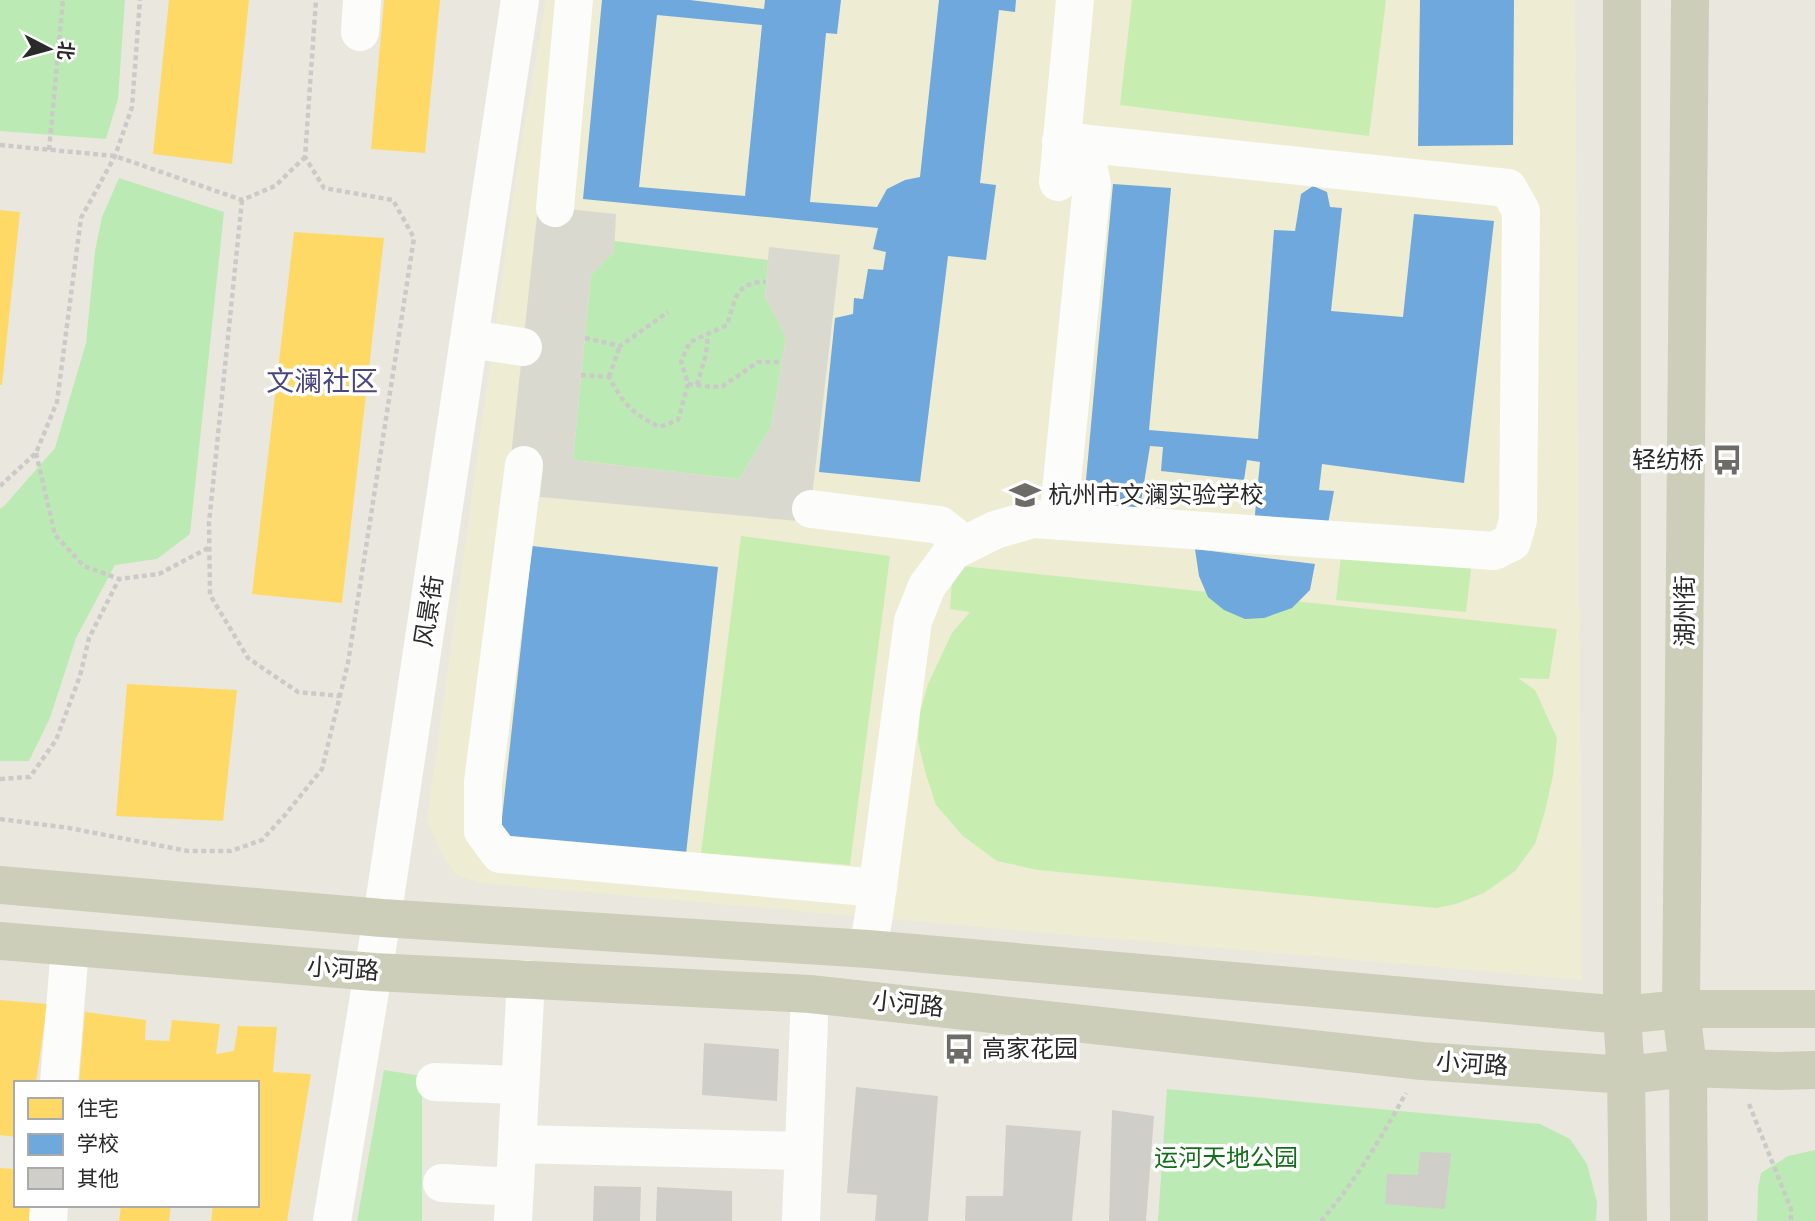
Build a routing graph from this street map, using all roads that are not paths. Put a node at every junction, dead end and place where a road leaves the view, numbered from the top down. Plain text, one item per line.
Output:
1 (520, 0) edge
2 (574, 0) edge
3 (1075, 0) edge
4 (1622, 0) edge
5 (1689, 0) edge
6 (1073, 142) junction
7 (1058, 182) dead end
8 (555, 208) dead end
9 (470, 339) junction
10 (523, 347) dead end
11 (524, 465) dead end
12 (811, 509) dead end
13 (1058, 521) junction
14 (965, 545) junction
15 (0, 885) edge
16 (878, 888) junction
17 (382, 918) junction
18 (0, 941) edge
19 (71, 948) junction
20 (868, 949) junction
21 (374, 972) junction
22 (526, 979) junction
23 (810, 994) junction
24 (1681, 1009) junction
25 (1797, 1009) edge
26 (1622, 1015) junction
27 (1688, 1068) junction
28 (1815, 1070) edge
29 (1626, 1076) junction
30 (59, 1081) edge
31 (435, 1082) dead end
32 (519, 1085) junction
33 (517, 1144) junction
34 (804, 1152) junction
35 (442, 1183) dead end
36 (514, 1204) edge
37 (332, 1221) edge
38 (801, 1221) edge
39 (1628, 1221) edge
40 (1689, 1221) edge

1 - 9 street, 风景街
2 - 8 street
3 - 6 street
4 - 26 main road
5 - 24 main road, 湖州街
6 - 7 street
6 - 13 street
6 - 13 street
9 - 10 street
9 - 17 street, 风景街
11 - 16 street
12 - 14 street
13 - 14 street
14 - 16 street
15 - 17 main road, 小河路
16 - 20 street
17 - 20 main road, 小河路
17 - 21 street, 风景街
18 - 19 main road, 小河路
19 - 21 main road, 小河路
19 - 30 street
20 - 26 main road, 小河路
21 - 22 main road, 小河路
21 - 37 street, 风景街
22 - 23 main road, 小河路
22 - 32 street
23 - 29 main road, 小河路
23 - 34 street
24 - 25 main road, 小河路
24 - 26 main road, 小河路
24 - 27 main road, 湖州街
26 - 29 main road
27 - 28 main road, 小河路
27 - 29 main road, 小河路
27 - 40 main road, 湖州街
29 - 39 main road
31 - 32 street
32 - 33 street
33 - 34 street
33 - 36 street
34 - 38 street
35 - 36 street

